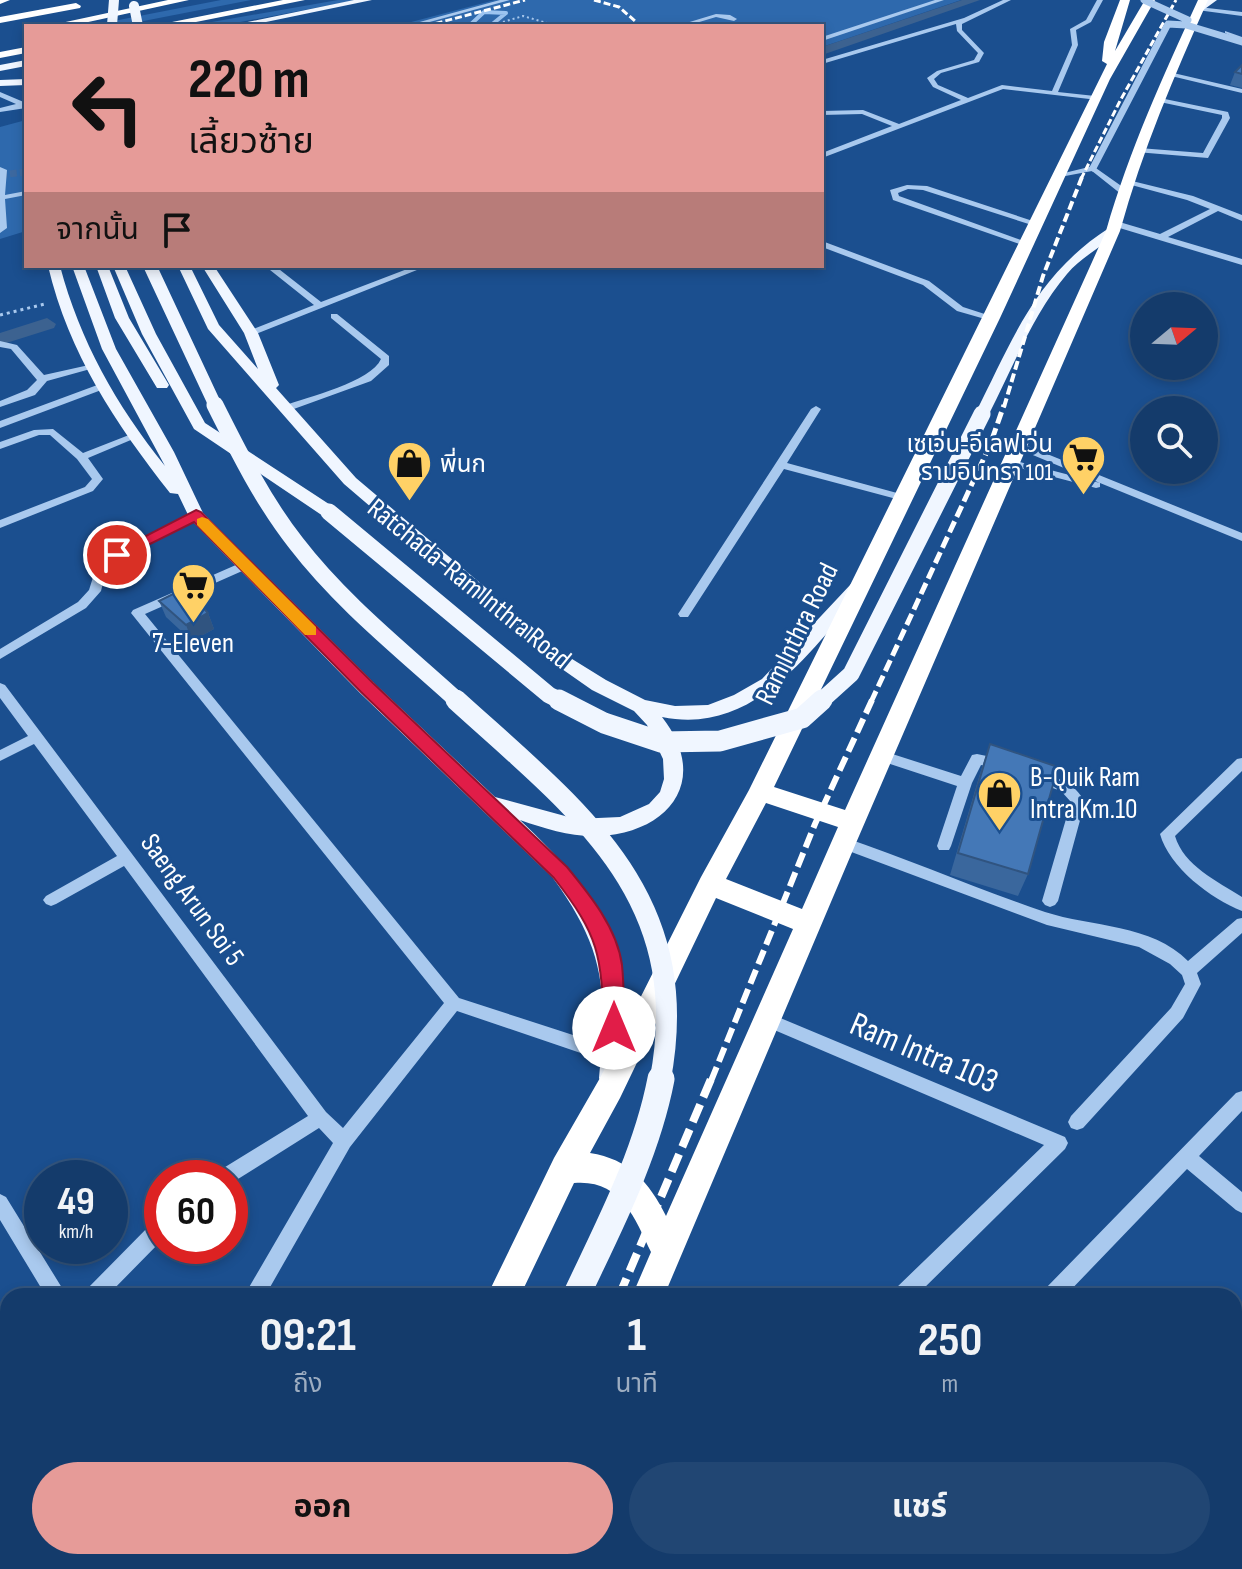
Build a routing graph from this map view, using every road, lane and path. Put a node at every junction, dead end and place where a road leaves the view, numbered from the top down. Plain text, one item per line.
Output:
1 (114, 0) edge
2 (184, 0) edge
3 (270, 0) edge
4 (300, 0) edge
5 (368, 0) edge
6 (507, 0) edge
7 (941, 0) edge
8 (1008, 0) edge
9 (1100, 0) edge
10 (1125, 0) edge
11 (1147, 0) edge
12 (1213, 0) edge
13 (92, 3) dead end
14 (134, 3) edge
15 (1201, 5) edge
16 (1242, 14) edge
17 (734, 19) dead end
18 (0, 20) edge
19 (963, 20) junction
20 (63, 24) edge
21 (111, 24) edge
22 (135, 24) edge
23 (156, 24) edge
24 (169, 24) edge
25 (243, 24) edge
26 (276, 24) edge
27 (416, 24) edge
28 (504, 24) edge
29 (550, 24) edge
30 (686, 24) dead end
31 (1191, 30) junction
32 (824, 38) edge
33 (1242, 40) edge
34 (24, 50) edge
35 (0, 55) edge
36 (824, 61) edge
37 (24, 63) edge
38 (0, 68) edge
39 (1169, 74) junction
40 (24, 82) edge
41 (0, 83) edge
42 (1100, 89) junction
43 (1055, 91) junction
44 (1242, 91) edge
45 (0, 94) edge
46 (1158, 99) junction
47 (967, 100) junction
48 (24, 105) edge
49 (0, 110) edge
50 (824, 113) edge
51 (898, 126) junction
52 (1139, 150) junction
53 (824, 155) edge
54 (1093, 168) junction
55 (0, 169) edge
56 (1060, 175) junction
57 (1126, 186) junction
58 (24, 193) edge
59 (0, 198) edge
60 (1218, 208) junction
61 (1242, 218) edge
62 (1038, 224) junction
63 (1114, 228) junction
64 (0, 230) edge
65 (1161, 237) junction
66 (1028, 244) junction
67 (824, 245) edge
68 (1242, 262) edge
69 (54, 268) edge
70 (79, 268) edge
71 (103, 268) edge
72 (120, 268) edge
73 (151, 268) edge
74 (185, 268) edge
75 (209, 268) edge
76 (272, 268) edge
77 (418, 268) edge
78 (61, 300) junction
79 (320, 306) junction
80 (0, 315) edge
81 (334, 316) dead end
82 (992, 318) junction
83 (251, 333) junction
84 (0, 344) edge
85 (89, 368) junction
86 (43, 378) junction
87 (100, 387) junction
88 (274, 392) junction
89 (0, 404) edge
90 (287, 408) junction
91 (816, 409) dead end
92 (0, 425) edge
93 (199, 426) junction
94 (133, 437) junction
95 (0, 446) edge
96 (1016, 454) junction
97 (81, 457) junction
98 (781, 465) junction
99 (1096, 485) dead end
100 (904, 498) junction
101 (196, 515) junction
102 (0, 524) edge
103 (1242, 537) edge
104 (245, 565) junction
105 (860, 585) junction
106 (684, 614) dead end
107 (0, 655) edge
108 (0, 688) edge
109 (641, 706) junction
110 (37, 737) junction
111 (0, 756) edge
112 (883, 756) junction
113 (1242, 763) edge
114 (965, 783) junction
115 (760, 792) junction
116 (491, 803) junction
117 (848, 833) junction
118 (944, 846) dead end
119 (128, 857) junction
120 (710, 884) junction
121 (51, 900) dead end
122 (1050, 901) dead end
123 (1242, 905) edge
124 (808, 923) junction
125 (1242, 924) edge
126 (1188, 971) junction
127 (454, 1003) junction
128 (766, 1019) junction
129 (613, 1056) junction
130 (610, 1088) junction
131 (1242, 1099) edge
132 (320, 1118) junction
133 (1077, 1122) dead end
134 (344, 1141) junction
135 (1187, 1157) junction
136 (248, 1163) edge
137 (565, 1169) junction
138 (0, 1203) edge
139 (1242, 1204) edge
140 (144, 1245) edge
141 (667, 1252) junction
142 (52, 1288) edge
143 (102, 1288) edge
144 (259, 1288) edge
145 (507, 1288) edge
146 (580, 1288) edge
147 (651, 1288) edge
148 (910, 1288) edge
149 (1060, 1288) edge

1 - 21 main road, bridge
2 - 20 highway
3 - 23 highway
4 - 24 highway
5 - 25 main road
5 - 26 main road
6 - 27 street
7 - 32 street
8 - 19 street
9 - 43 street
10 - 42 highway
11 - 33 street, bridge
11 - 42 highway, Ram Inthra Road
12 - 15 main road
13 - 18 highway
14 - 22 main road, bridge
15 - 16 street
15 - 31 highway
17 - 30 street
19 - 36 street
19 - 47 street
28 - 29 path
31 - 33 street
31 - 39 highway
33 - 54 street, bridge
34 - 35 highway
37 - 38 main road
39 - 44 street
39 - 46 highway
40 - 41 main road
42 - 43 street
42 - 56 highway, Ram Inthra Road
43 - 47 street
45 - 48 street
46 - 52 highway
46 - 52 street
47 - 51 street
48 - 49 street
50 - 51 street
51 - 53 street
52 - 57 highway
54 - 56 street
54 - 57 street
55 - 59 street
56 - 62 highway, Ram Inthra Road
57 - 60 street
57 - 63 highway
58 - 59 street
59 - 64 street
60 - 61 street
60 - 65 street
62 - 66 highway, Ram Inthra Road
62 - 66 street
63 - 65 street
63 - 93 main road, Ratchada-Ram Inthra Road, bridge
63 - 96 highway
65 - 68 street
66 - 82 highway, Ram Inthra Road
67 - 82 street
69 - 78 main road
70 - 101 main road
71 - 93 main road
72 - 93 main road, Ratchada-Ram Inthra Road
73 - 146 main road, bridge
74 - 88 main road, Ratchada-Ram Inthra Road
75 - 83 main road
76 - 79 street
77 - 79 street
78 - 80 path
78 - 85 main road
79 - 83 street
81 - 90 street
82 - 100 highway, Ram Inthra Road
83 - 88 main road
84 - 86 street
85 - 86 street
85 - 87 main road
86 - 89 street
87 - 92 street
87 - 94 main road
88 - 90 main road, Ratchada-Ram Inthra Road
90 - 109 main road, Ratchada-Ram Inthra Road
91 - 98 street
94 - 97 street
94 - 101 main road
95 - 97 street
96 - 99 street
96 - 103 street
96 - 112 highway
97 - 102 street
98 - 100 street
98 - 106 street
100 - 105 highway, Ram Inthra Road
101 - 104 main road
101 - 107 street
104 - 116 main road
104 - 127 street
105 - 109 main road, Ratchada-Ram Inthra Road
105 - 115 highway, Ram Inthra Road
108 - 110 street, Saeng Arun Soi 5
109 - 116 main road
110 - 111 street
110 - 119 street, Saeng Arun Soi 5
112 - 114 street
112 - 117 highway
113 - 123 street
114 - 118 street
114 - 122 street
115 - 117 highway
115 - 120 highway, Ram Inthra Road
116 - 129 main road
117 - 124 highway
117 - 126 street
119 - 121 street
119 - 132 street, Saeng Arun Soi 5
120 - 124 highway
120 - 130 highway, Ram Inthra Road
124 - 128 highway
125 - 126 street
126 - 133 street
127 - 129 street
127 - 134 street
128 - 141 highway
128 - 148 street, Ram Intra 103
129 - 130 main road
130 - 137 highway, Ram Inthra Road
131 - 135 street
132 - 134 street, Saeng Arun Soi 5
132 - 136 street
134 - 144 street
135 - 139 street
135 - 149 street
137 - 141 highway
137 - 145 highway, Ram Inthra Road
138 - 142 street
140 - 143 street
141 - 147 highway

